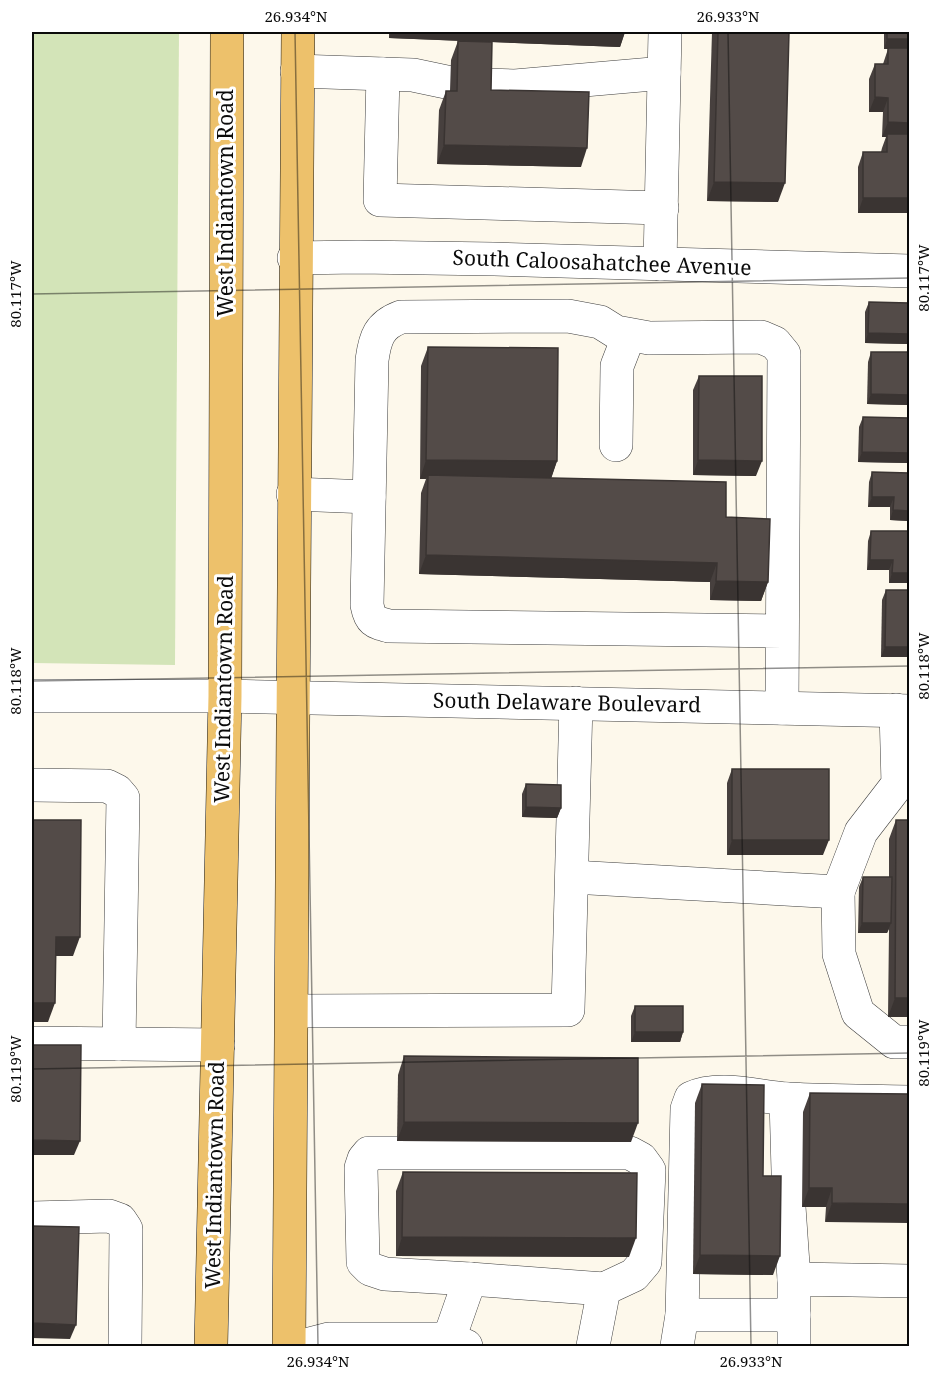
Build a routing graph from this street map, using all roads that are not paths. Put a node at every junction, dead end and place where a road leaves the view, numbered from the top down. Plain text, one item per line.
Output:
1 (227, 32) edge
2 (298, 32) edge
3 (665, 32) edge
4 (297, 71) junction
5 (664, 73) junction
6 (383, 74) junction
7 (451, 82) dead end
8 (484, 86) edge
9 (662, 207) junction
10 (294, 258) junction
11 (660, 264) junction
12 (909, 272) edge
13 (629, 335) junction
14 (616, 445) dead end
15 (293, 494) junction
16 (369, 497) junction
17 (782, 631) junction
18 (32, 696) edge
19 (225, 696) junction
20 (292, 698) junction
21 (576, 703) junction
22 (782, 708) junction
23 (903, 710) edge
24 (32, 785) edge
25 (895, 809) edge
26 (572, 877) junction
27 (838, 892) junction
28 (294, 1011) junction
29 (909, 1042) edge
30 (32, 1043) edge
31 (119, 1044) junction
32 (218, 1045) junction
33 (786, 1099) junction
34 (909, 1102) edge
35 (32, 1218) edge
36 (470, 1279) junction
37 (795, 1279) junction
38 (909, 1281) edge
39 (604, 1289) junction
40 (680, 1331) edge
41 (794, 1331) edge
42 (457, 1343) edge
43 (125, 1347) edge
44 (211, 1347) edge
45 (289, 1347) edge
46 (302, 1347) edge
47 (593, 1347) edge

1 - 19 main road, West Indiantown Road
2 - 4 main road
3 - 5 street
4 - 6 street
4 - 10 main road
5 - 8 street
5 - 9 street
6 - 7 street
6 - 9 street
9 - 11 street
10 - 11 street, South Caloosahatchee Avenue
10 - 15 main road
11 - 12 street, South Caloosahatchee Avenue
13 - 14 street
13 - 16 street
13 - 17 street
15 - 16 street
15 - 20 main road
16 - 17 street
17 - 22 street
18 - 19 street, South Delaware Boulevard
19 - 20 street, South Delaware Boulevard
19 - 32 main road, West Indiantown Road
20 - 21 street, South Delaware Boulevard
20 - 28 main road
21 - 22 street, South Delaware Boulevard
21 - 26 street
22 - 23 street, South Delaware Boulevard
23 - 25 street
24 - 31 street
25 - 27 street
26 - 27 street
26 - 28 street
27 - 29 street
28 - 45 main road
30 - 31 street
31 - 32 street
32 - 44 main road, West Indiantown Road
33 - 34 street
33 - 37 street
33 - 40 street
35 - 43 street
36 - 39 street
36 - 39 street
36 - 42 street
37 - 38 street
37 - 41 street
39 - 47 street
40 - 41 street
42 - 46 street

